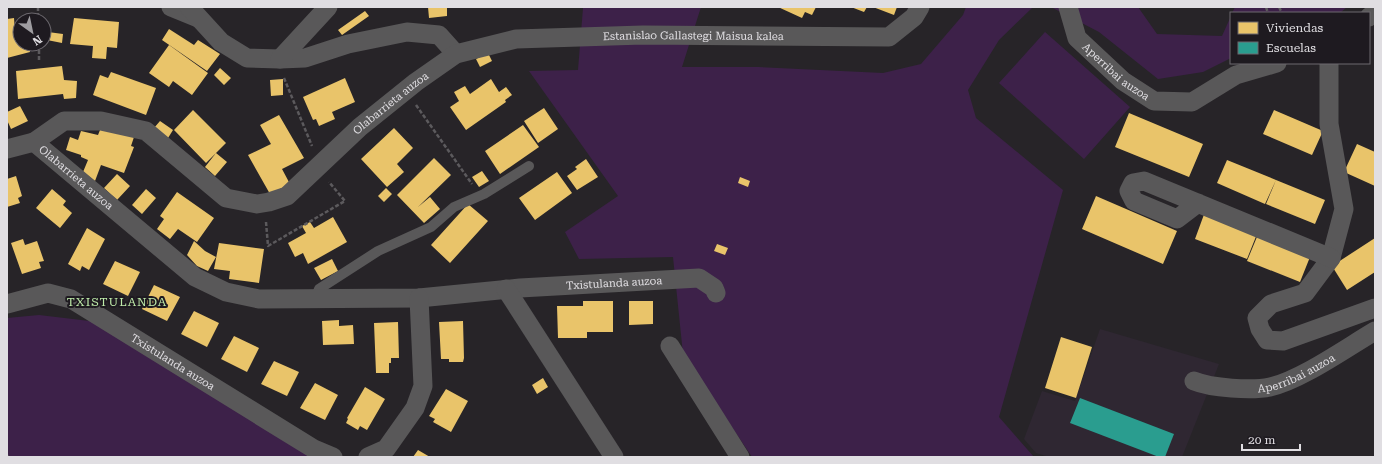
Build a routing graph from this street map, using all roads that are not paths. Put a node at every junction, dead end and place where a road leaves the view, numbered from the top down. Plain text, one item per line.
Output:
1 (171, 7) edge
2 (328, 7) edge
3 (920, 7) edge
4 (1068, 7) edge
5 (194, 12) edge
6 (456, 54) junction
7 (1274, 64) edge
8 (1329, 64) edge
9 (282, 68) junction
10 (34, 142) junction
11 (7, 149) edge
12 (529, 166) dead end
13 (1198, 203) dead end
14 (1331, 258) junction
15 (506, 289) junction
16 (716, 293) dead end
17 (419, 298) junction
18 (315, 299) junction
19 (7, 304) edge
20 (1375, 308) edge
21 (1375, 331) edge
22 (670, 346) dead end
23 (1201, 383) dead end
24 (333, 457) edge
25 (368, 457) edge
26 (614, 457) edge
27 (740, 457) edge

1 - 5 street
2 - 9 street
3 - 6 street, Estanislao Gallastegi Maisua kalea
4 - 7 street, Aperribai auzoa
5 - 9 street
6 - 9 street
6 - 10 street, Olabarrieta auzoa
8 - 14 street
10 - 11 street
10 - 18 street, Olabarrieta auzoa
12 - 18 lane
13 - 14 street
14 - 20 street
15 - 16 street, Txistulanda auzoa
15 - 17 street, Txistulanda auzoa
15 - 26 street
17 - 18 street, Txistulanda auzoa
17 - 25 street
19 - 24 street, Txistulanda auzoa
21 - 23 street, Aperribai auzoa
22 - 27 street

